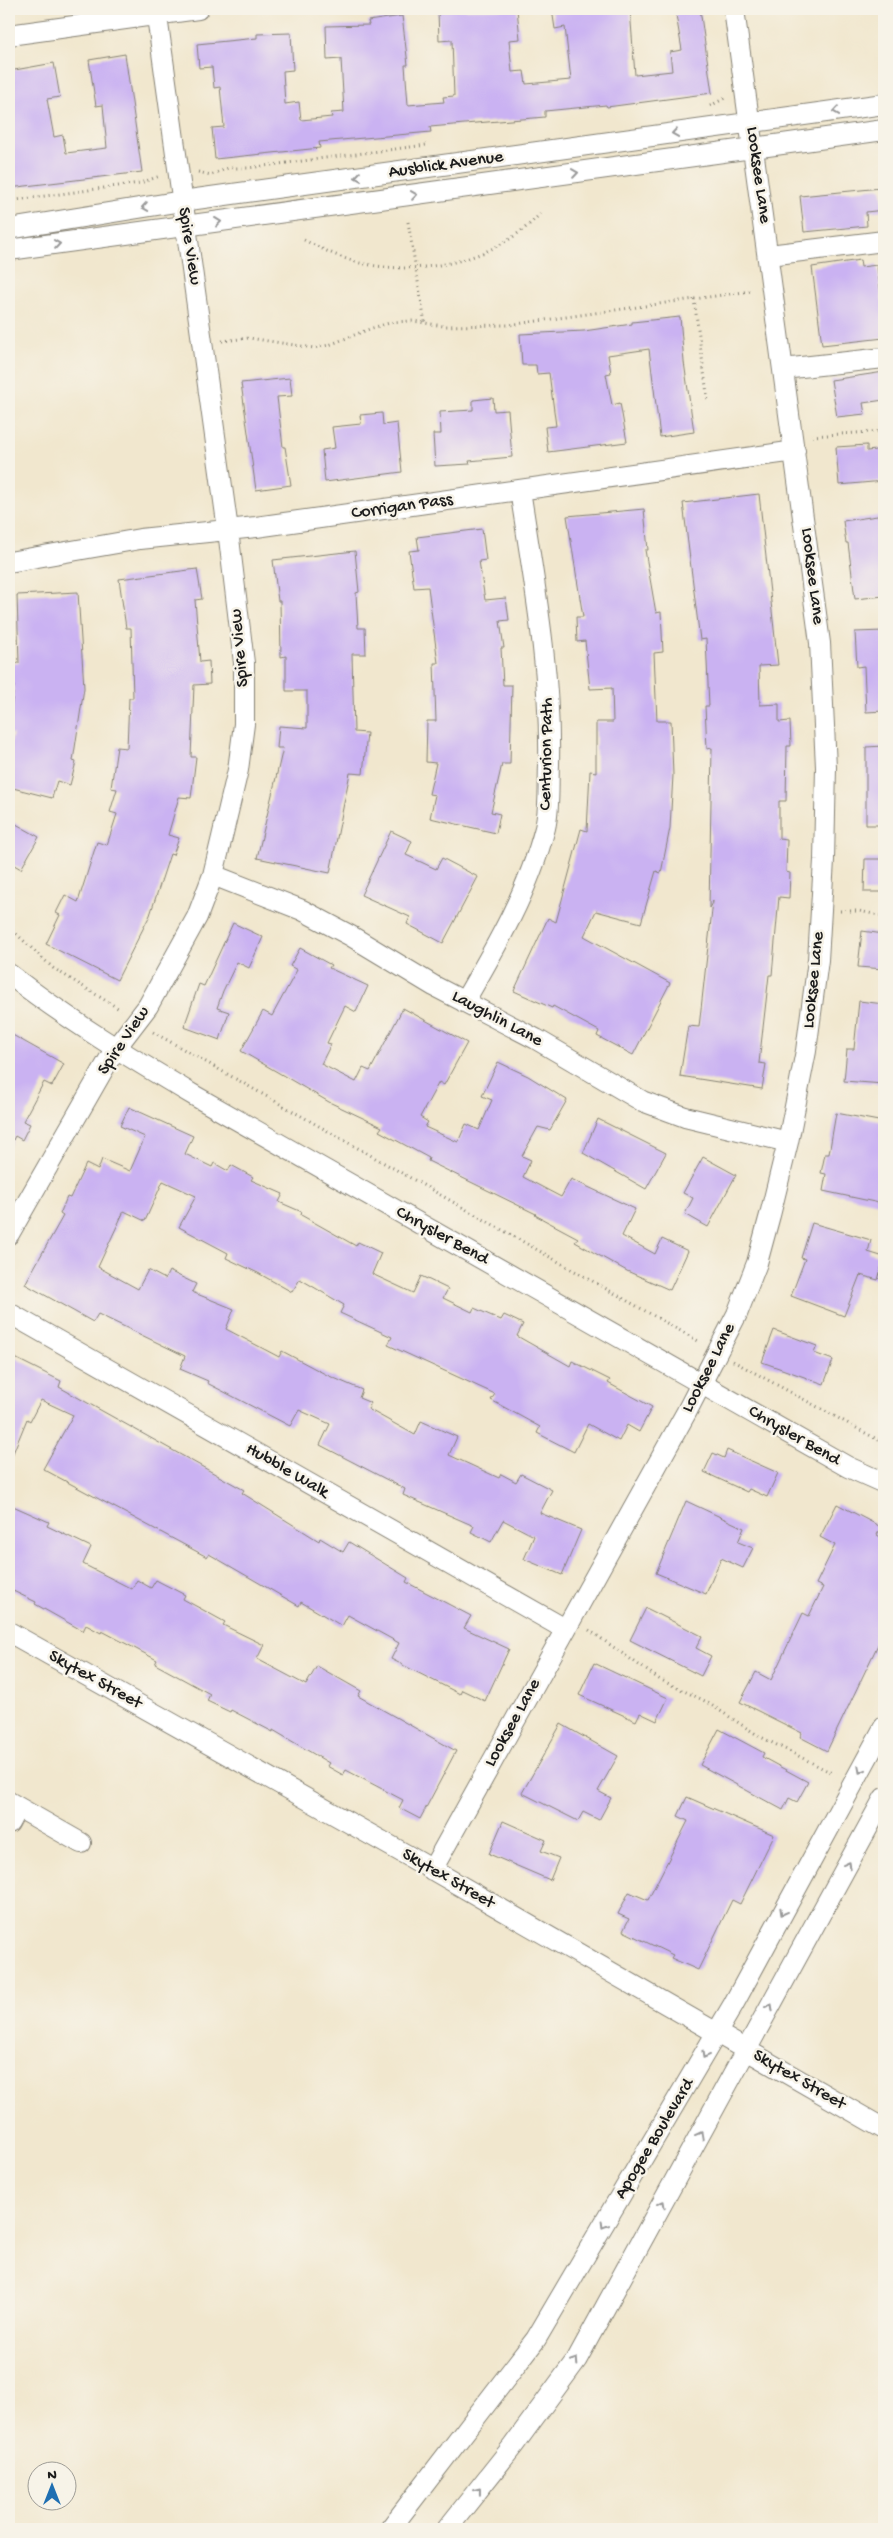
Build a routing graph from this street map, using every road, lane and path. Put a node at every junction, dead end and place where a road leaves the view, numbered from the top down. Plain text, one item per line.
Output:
1 (198, 9) edge
2 (734, 9) edge
3 (156, 12) edge
4 (9, 35) edge
5 (724, 98) dead end
6 (884, 104) edge
7 (708, 106) dead end
8 (751, 123) junction
9 (884, 130) edge
10 (436, 143) dead end
11 (754, 150) junction
12 (196, 172) dead end
13 (158, 176) dead end
14 (9, 201) edge
15 (182, 202) junction
16 (540, 214) dead end
17 (408, 222) dead end
18 (187, 226) junction
19 (9, 229) edge
20 (304, 240) dead end
21 (884, 241) edge
22 (9, 250) edge
23 (769, 255) junction
24 (415, 267) junction
25 (751, 291) dead end
26 (694, 299) junction
27 (425, 323) junction
28 (222, 341) dead end
29 (884, 358) edge
30 (783, 368) junction
31 (708, 401) dead end
32 (884, 431) edge
33 (811, 436) dead end
34 (795, 451) junction
35 (520, 490) junction
36 (228, 530) junction
37 (9, 562) edge
38 (213, 875) junction
39 (840, 911) dead end
40 (884, 916) edge
41 (9, 927) edge
42 (9, 974) edge
43 (464, 1002) junction
44 (121, 1010) dead end
45 (149, 1030) dead end
46 (115, 1049) junction
47 (788, 1142) junction
48 (9, 1234) edge
49 (9, 1313) edge
50 (704, 1344) dead end
51 (734, 1362) dead end
52 (702, 1383) junction
53 (884, 1443) edge
54 (884, 1482) edge
55 (565, 1629) junction
56 (589, 1630) dead end
57 (9, 1632) edge
58 (884, 1727) edge
59 (832, 1773) dead end
60 (884, 1798) edge
61 (12, 1811) edge
62 (81, 1843) dead end
63 (432, 1870) junction
64 (717, 2032) junction
65 (746, 2050) junction
66 (884, 2130) edge
67 (390, 2529) edge
68 (448, 2529) edge

1 - 3 street
2 - 8 street, Looksee Lane
3 - 4 street
3 - 15 street, Spire View
5 - 7 path
6 -> 8 street, Ausblick Avenue
8 - 11 street, Looksee Lane
8 -> 15 street, Ausblick Avenue
9 - 11 street, Ausblick Avenue
10 - 12 path
18 -> 11 street, Ausblick Avenue
11 - 23 street, Looksee Lane
13 - 14 path
15 - 18 street, Spire View
15 -> 19 street, Ausblick Avenue
16 - 24 path
17 - 24 path
22 -> 18 street, Ausblick Avenue
18 - 36 street, Spire View
20 - 24 path
21 - 23 street
23 - 30 street, Looksee Lane
24 - 27 path
25 - 26 path
26 - 27 path
26 - 31 path
27 - 28 path
29 - 30 street
30 - 34 street, Looksee Lane
32 - 33 path
34 - 35 street, Corrigan Pass
34 - 47 street, Looksee Lane
35 - 36 street, Corrigan Pass
35 - 43 street, Centurion Path
36 - 37 street, Corrigan Pass
36 - 38 street, Spire View
38 - 43 street, Laughlin Lane
38 - 46 street, Spire View
39 - 40 path
41 - 44 path
42 - 46 street, Chrysler Bend
43 - 47 street, Laughlin Lane
45 - 50 path
46 - 48 street, Spire View
46 - 52 street, Chrysler Bend
47 - 52 street, Looksee Lane
49 - 55 street, Hubble Walk
51 - 53 path
52 - 54 street, Chrysler Bend
52 - 55 street, Looksee Lane
55 - 63 street, Looksee Lane
56 - 59 path
57 - 63 street, Skytex Street
58 -> 64 street, Apogee Boulevard
65 -> 60 street, Apogee Boulevard
61 - 62 street
63 - 64 street, Skytex Street
64 - 65 street, Skytex Street
64 -> 67 street, Apogee Boulevard
65 - 66 street, Skytex Street
68 -> 65 street, Apogee Boulevard

